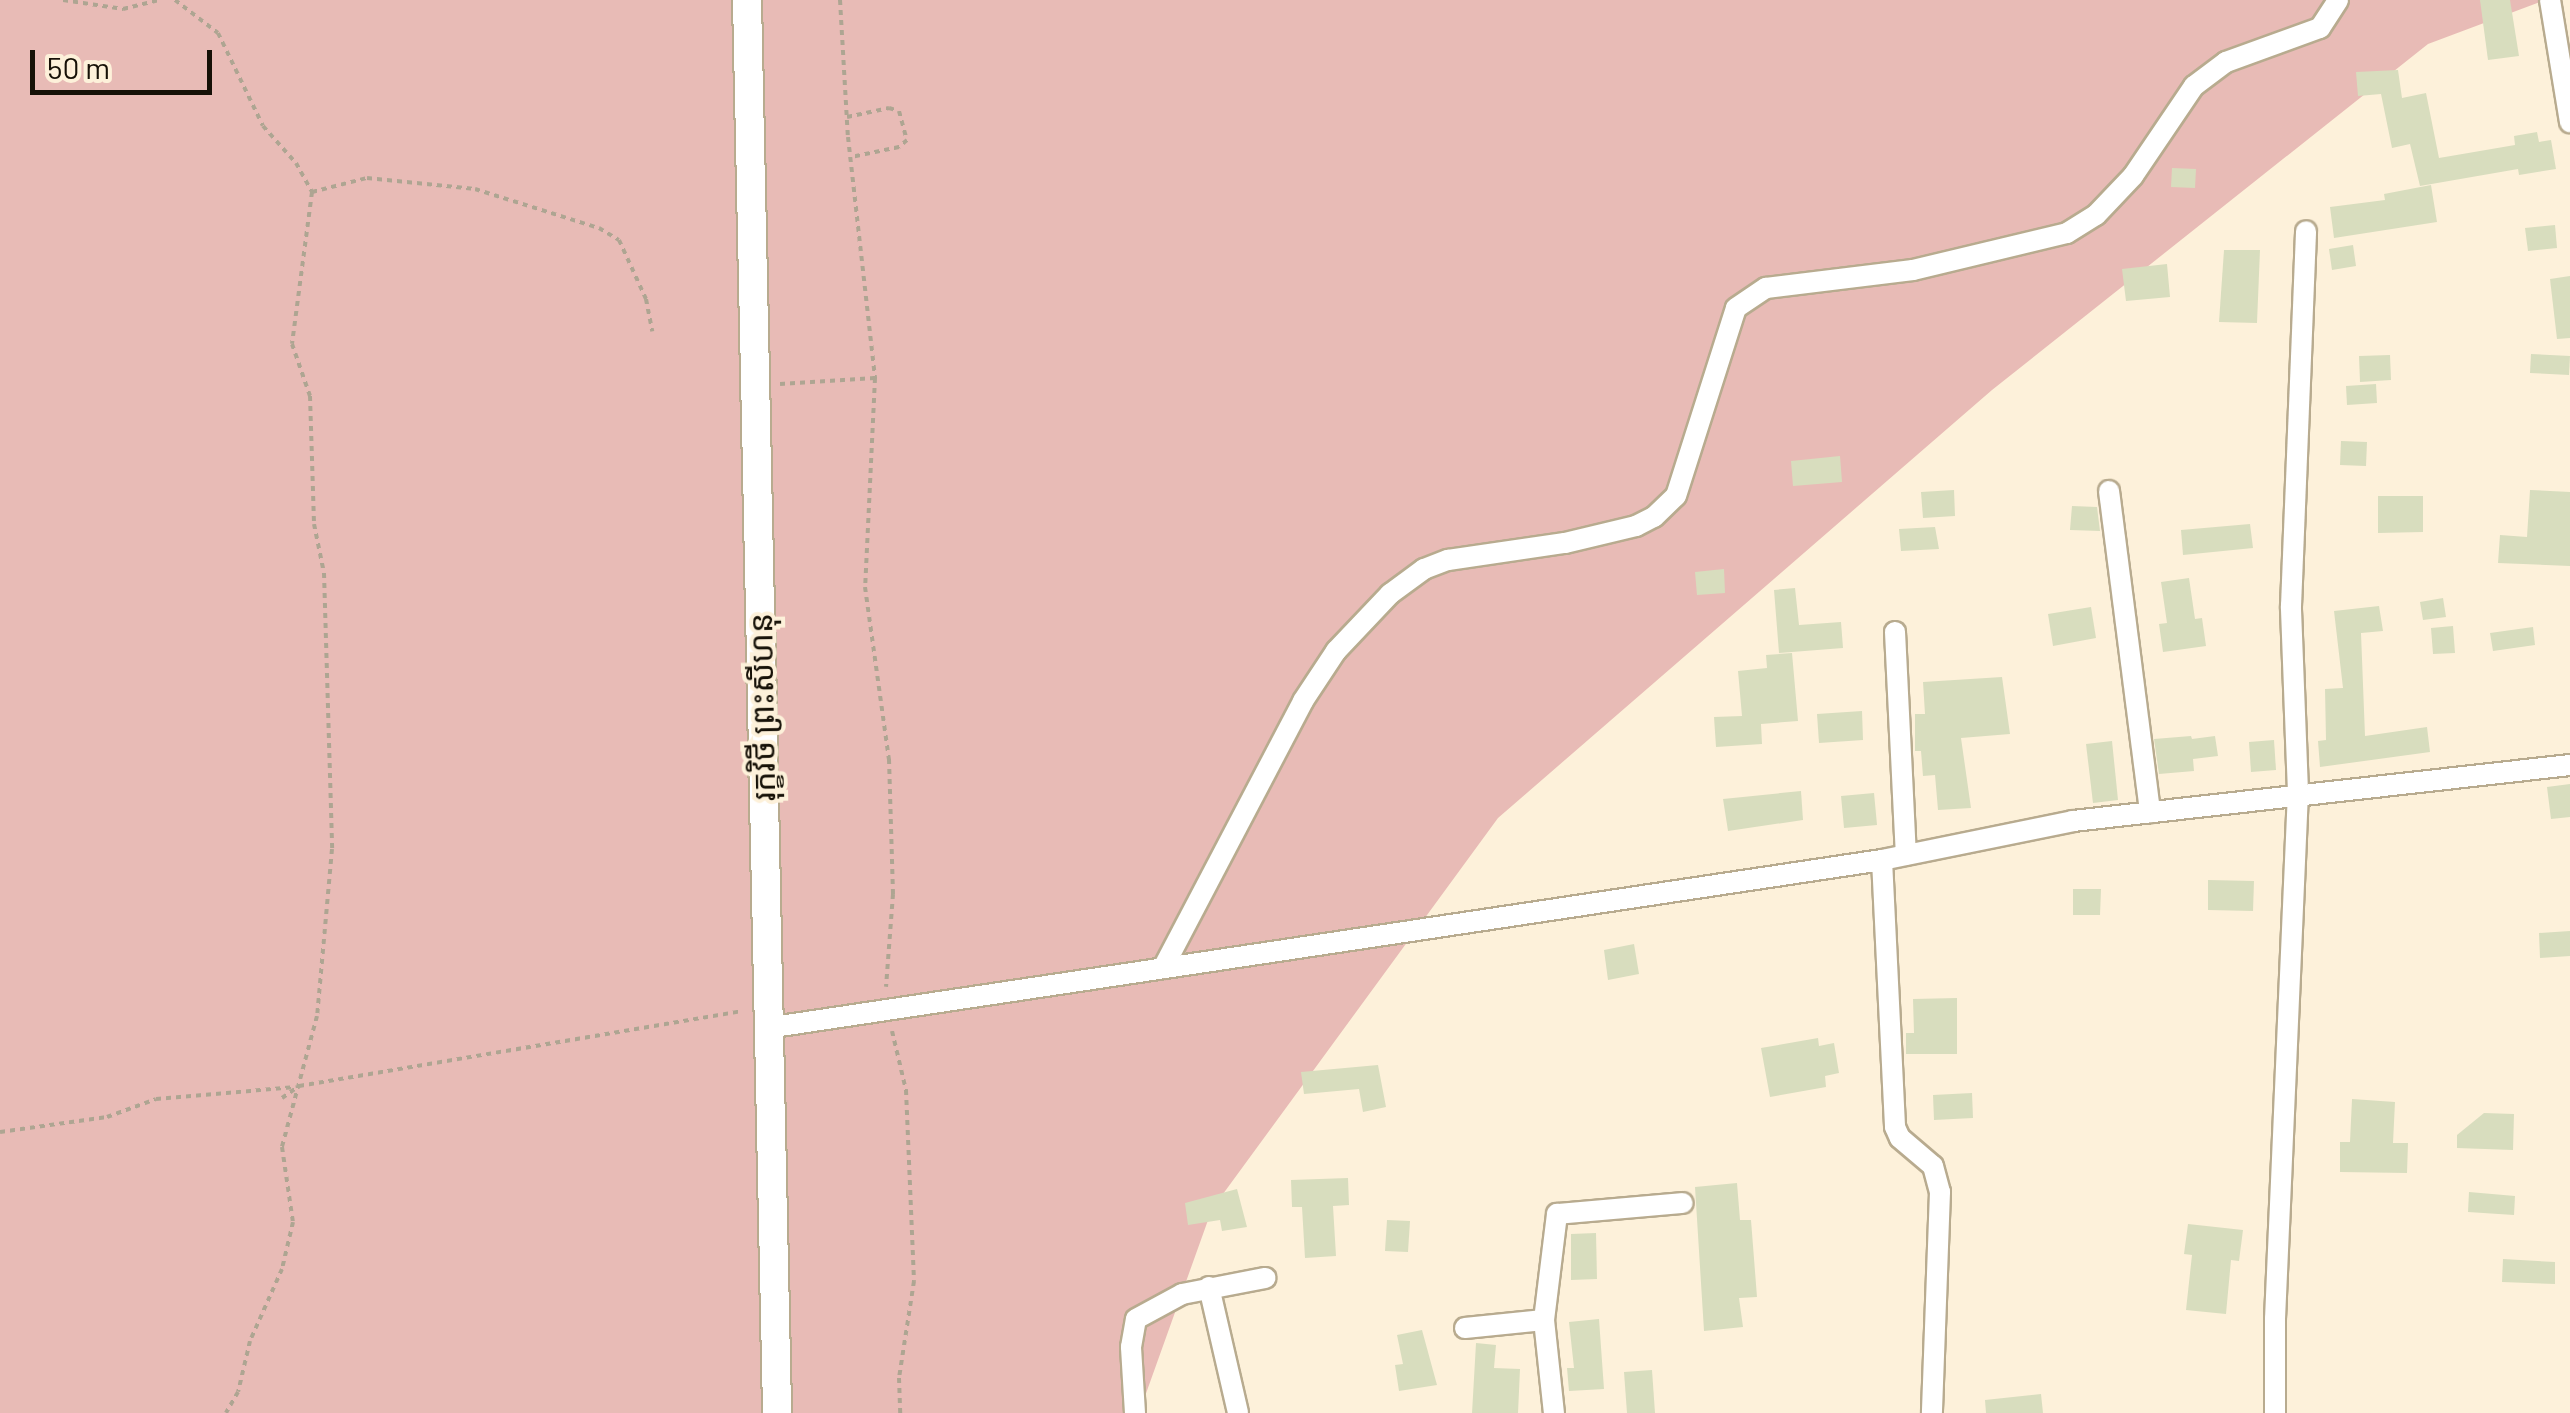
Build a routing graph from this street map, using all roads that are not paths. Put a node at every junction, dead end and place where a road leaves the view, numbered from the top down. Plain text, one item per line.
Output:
1 (748, 0) edge
2 (2338, 0) edge
3 (2554, 0) edge
4 (2570, 122) edge
5 (2306, 230) dead end
6 (2110, 491) dead end
7 (1895, 632) dead end
8 (2570, 765) edge
9 (2298, 792) junction
10 (2150, 812) junction
11 (1906, 856) junction
12 (1882, 860) junction
13 (1164, 968) junction
14 (767, 1018) junction
15 (1683, 1203) dead end
16 (1265, 1278) dead end
17 (1209, 1287) junction
18 (1544, 1320) junction
19 (1465, 1328) dead end
20 (777, 1413) edge
21 (1136, 1413) edge
22 (1238, 1413) edge
23 (1554, 1413) edge
24 (1932, 1413) edge
25 (2276, 1413) edge

1 - 14 street, រុក្ខវិថី ព្រះសីហនុ
2 - 13 street
3 - 4 street
5 - 9 street
6 - 10 street
7 - 11 street
8 - 9 street
9 - 10 street
9 - 25 street
10 - 11 street
11 - 12 street
12 - 13 street
12 - 24 street
13 - 14 street
14 - 20 street, រុក្ខវិថី ព្រះសីហនុ
15 - 18 street
16 - 17 street
17 - 21 street
17 - 22 street
18 - 19 street
18 - 23 street

